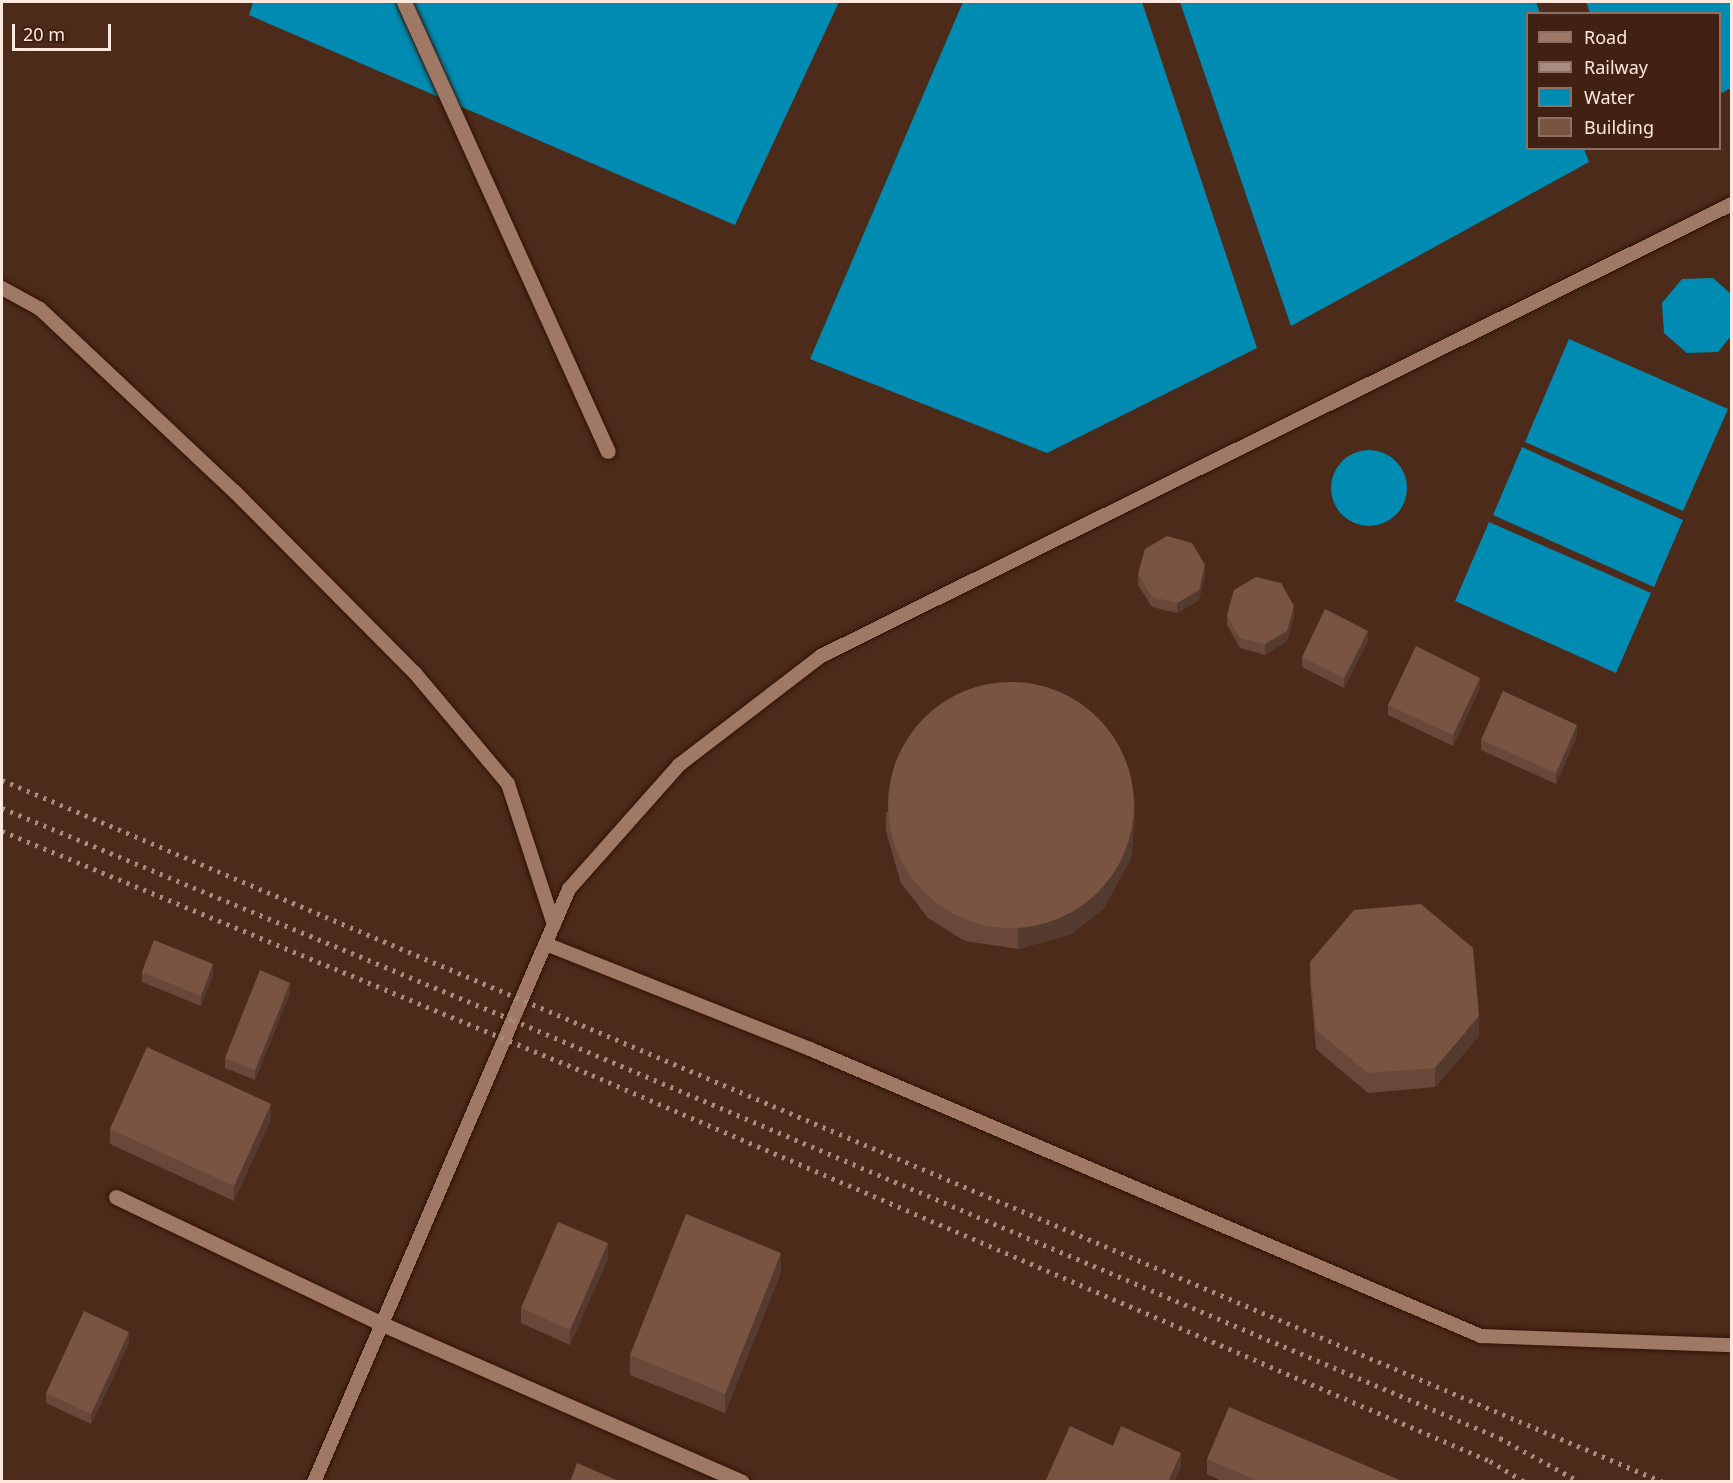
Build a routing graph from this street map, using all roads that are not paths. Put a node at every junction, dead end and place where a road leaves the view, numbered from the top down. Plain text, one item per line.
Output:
1 (404, 2) edge
2 (1731, 204) edge
3 (2, 288) edge
4 (609, 450) dead end
5 (554, 925) junction
6 (546, 944) junction
7 (116, 1197) dead end
8 (382, 1324) junction
9 (1731, 1345) edge
10 (314, 1482) edge
11 (742, 1482) edge

1 - 4 street
2 - 5 lane
3 - 5 lane
5 - 6 lane
6 - 8 lane
6 - 9 lane
7 - 8 street
8 - 10 lane
8 - 11 street

